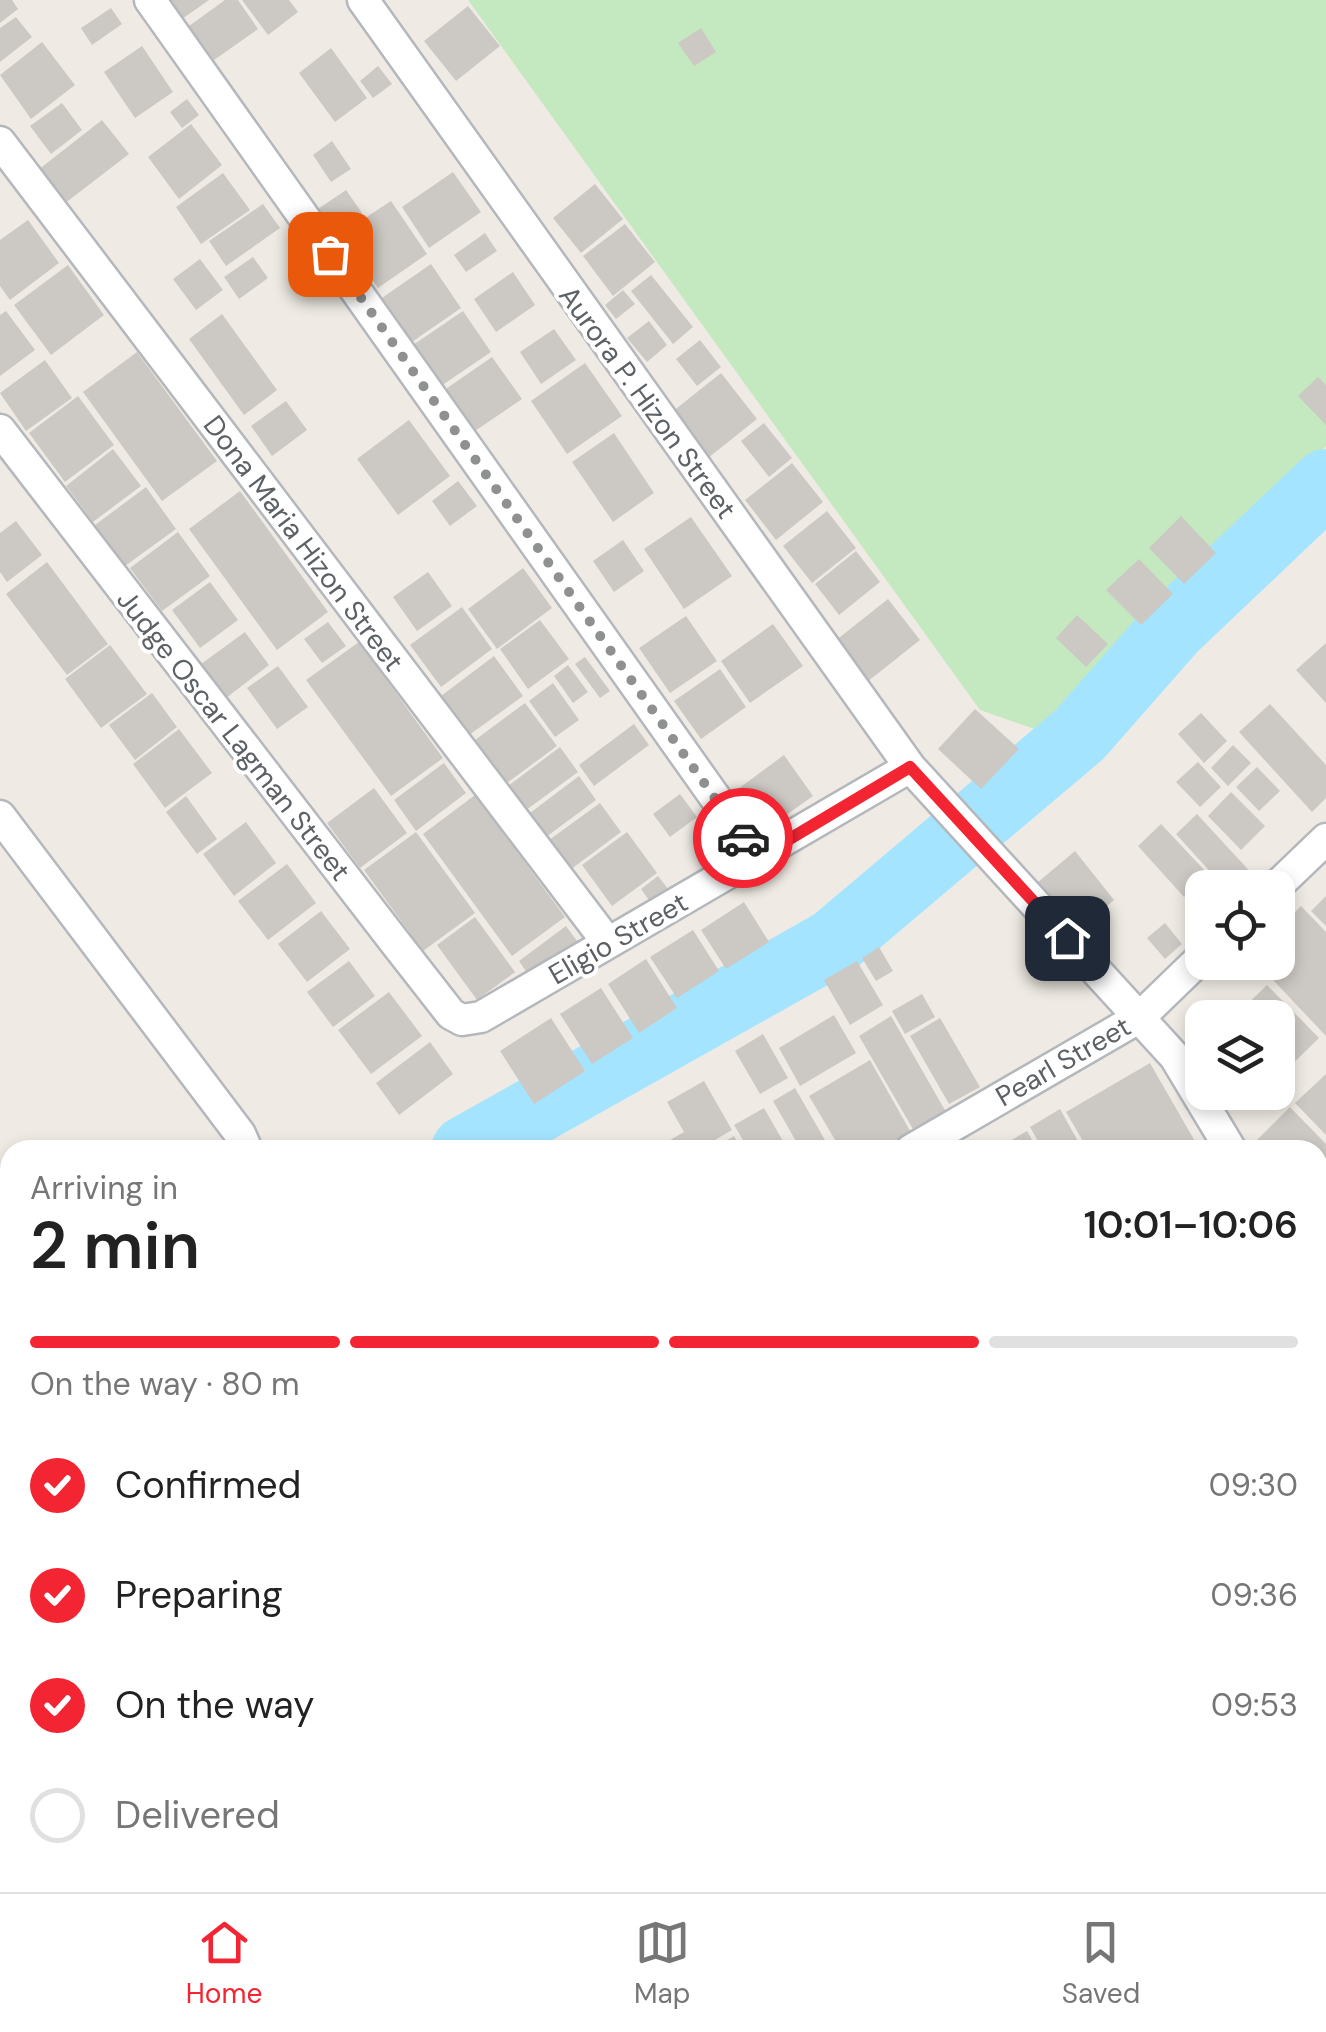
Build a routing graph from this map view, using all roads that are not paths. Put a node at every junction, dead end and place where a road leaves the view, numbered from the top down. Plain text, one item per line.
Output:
1 (150, 0) edge
2 (363, 0) edge
3 (0, 142) edge
4 (0, 430) edge
5 (910, 767) junction
6 (0, 816) edge
7 (1326, 839) edge
8 (758, 858) junction
9 (1294, 870) edge
10 (608, 943) junction
11 (1185, 973) edge
12 (481, 1017) joint
13 (1140, 1017) junction
14 (243, 1140) edge
15 (928, 1140) edge
16 (1226, 1140) edge

1 - 8 street
2 - 5 street, Aurora P. Hizon Street
3 - 10 street, Dona Maria Hizon Street
4 - 12 street, Judge Oscar Lagman Street
5 - 8 street, Eligio Street
5 - 13 street, Aurora P. Hizon Street
6 - 14 street
7 - 9 street
8 - 10 street, Eligio Street
10 - 12 street, Eligio Street
11 - 13 street, Pearl Street
13 - 15 street, Pearl Street
13 - 16 street, Aurora P. Hizon Street

